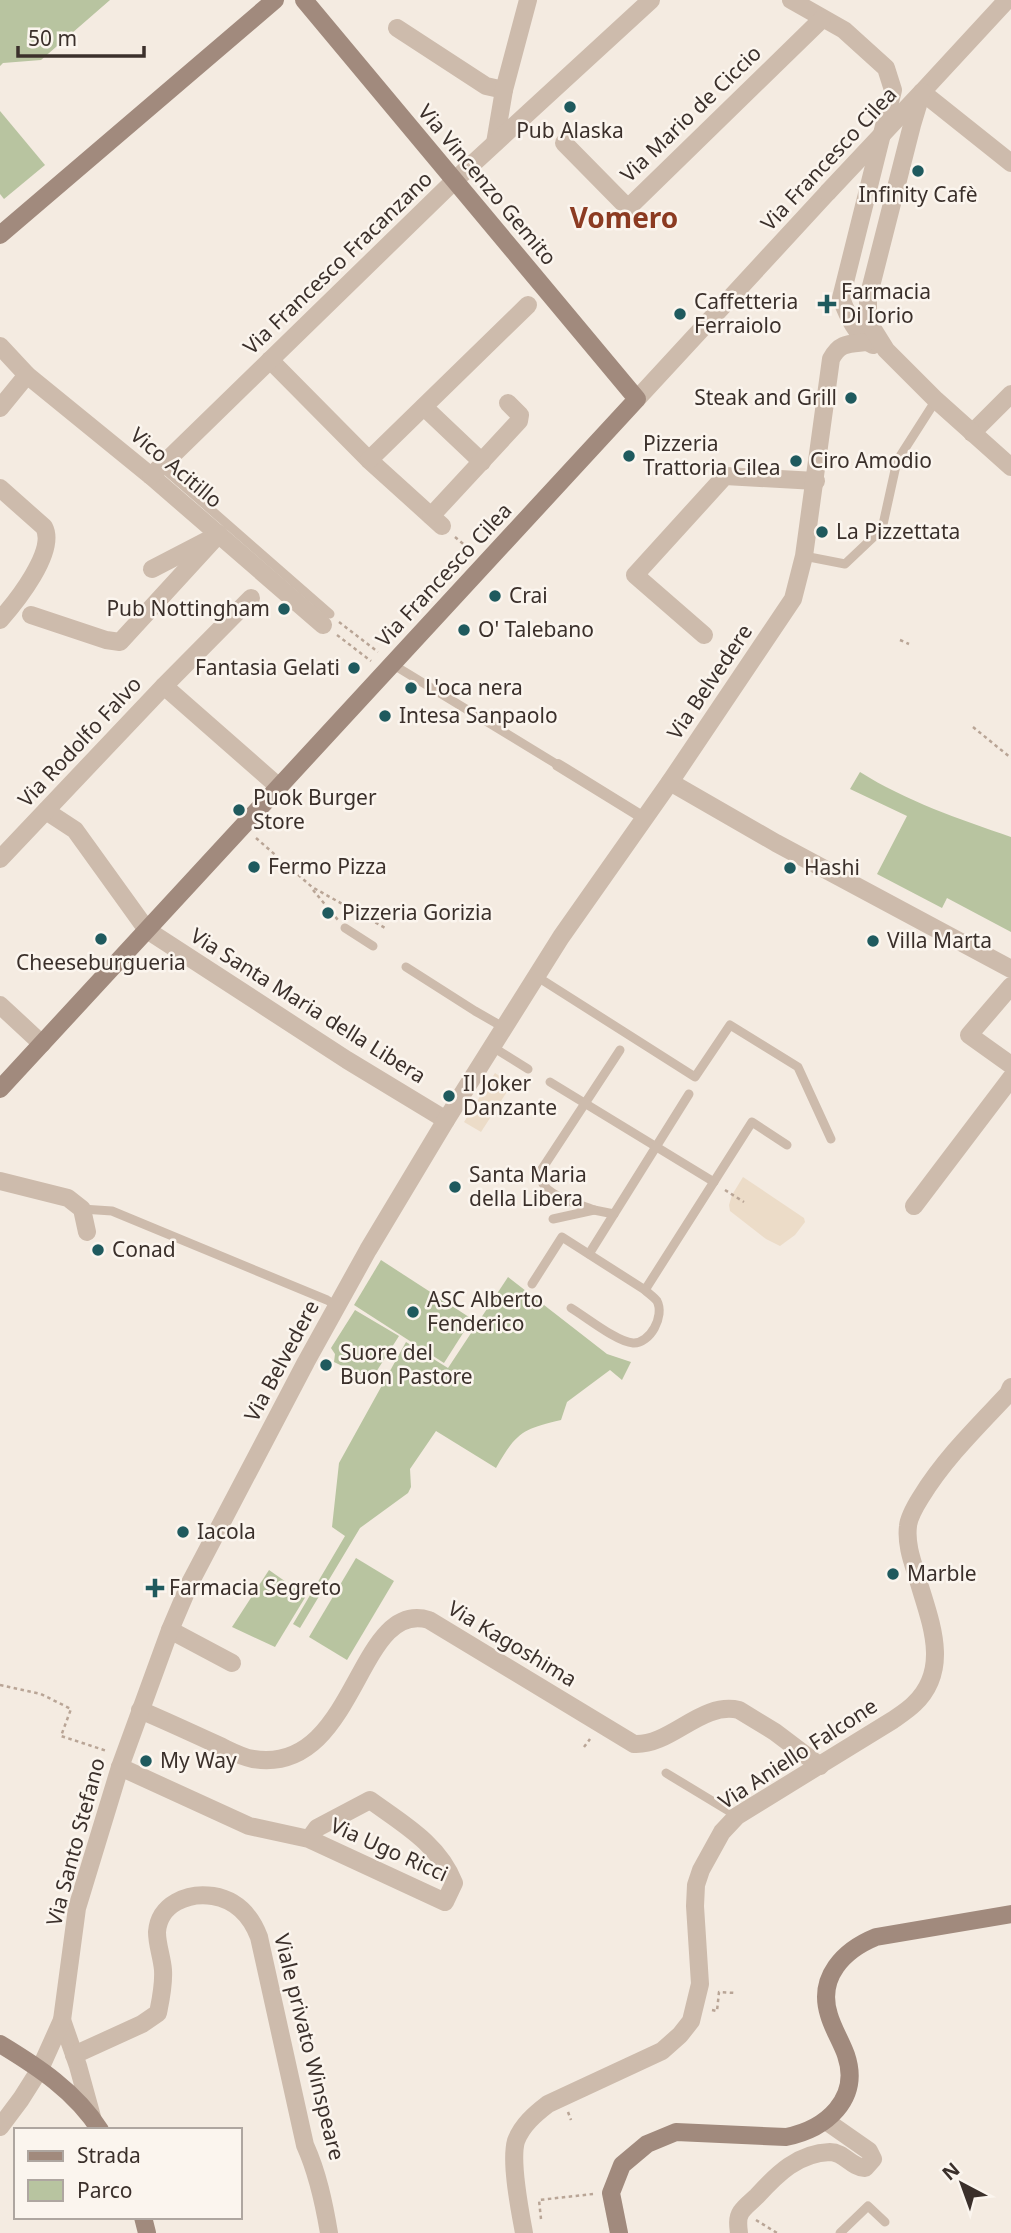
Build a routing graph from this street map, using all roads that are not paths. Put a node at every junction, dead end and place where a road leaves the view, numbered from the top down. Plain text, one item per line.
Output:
1 (275, 0) edge
2 (304, 0) edge
3 (528, 0) edge
4 (651, 0) edge
5 (791, 0) edge
6 (1007, 0) edge
7 (822, 19) junction
8 (397, 28) dead end
9 (504, 90) junction
10 (922, 92) junction
11 (495, 143) junction
12 (564, 143) dead end
13 (1011, 163) edge
14 (454, 181) junction
15 (0, 235) edge
16 (528, 305) dead end
17 (867, 342) junction
18 (0, 346) edge
19 (886, 350) junction
20 (270, 360) junction
21 (27, 375) junction
22 (1011, 394) edge
23 (637, 399) junction
24 (936, 400) junction
25 (509, 403) dead end
26 (424, 407) junction
27 (0, 408) edge
28 (972, 433) junction
29 (369, 460) junction
30 (482, 462) junction
31 (1011, 467) edge
32 (156, 471) junction
33 (816, 481) junction
34 (0, 488) edge
35 (219, 534) junction
36 (804, 556) junction
37 (152, 569) dead end
38 (251, 598) dead end
39 (31, 615) dead end
40 (0, 620) edge
41 (327, 620) joint
42 (704, 635) dead end
43 (387, 659) junction
44 (164, 686) junction
45 (558, 765) joint
46 (670, 782) junction
47 (279, 787) junction
48 (46, 811) junction
49 (644, 818) junction
50 (0, 859) edge
51 (345, 928) road end
52 (147, 930) junction
53 (373, 946) dead end
54 (405, 967) dead end
55 (1011, 969) edge
56 (536, 976) junction
57 (1011, 986) edge
58 (0, 1005) edge
59 (503, 1027) junction
60 (41, 1044) junction
61 (491, 1046) junction
62 (620, 1051) dead end
63 (1011, 1065) edge
64 (528, 1069) dead end
65 (1011, 1078) edge
66 (550, 1082) dead end
67 (0, 1089) edge
68 (689, 1094) dead end
69 (585, 1104) junction
70 (446, 1119) junction
71 (831, 1139) dead end
72 (788, 1145) dead end
73 (655, 1147) junction
74 (0, 1181) edge
75 (713, 1182) junction
76 (914, 1206) dead end
77 (82, 1209) junction
78 (594, 1210) junction
79 (614, 1214) junction
80 (553, 1219) dead end
81 (87, 1232) dead end
82 (589, 1254) junction
83 (532, 1284) dead end
84 (645, 1290) junction
85 (337, 1306) junction
86 (571, 1308) dead end
87 (1011, 1387) edge
88 (170, 1630) junction
89 (232, 1663) dead end
90 (140, 1710) junction
91 (820, 1766) junction
92 (120, 1767) junction
93 (666, 1773) dead end
94 (737, 1816) junction
95 (309, 1839) junction
96 (1011, 1914) edge
97 (62, 2020) junction
98 (0, 2044) edge
99 (74, 2054) junction
100 (40, 2069) junction
101 (826, 2121) junction
102 (96, 2123) edge
103 (0, 2127) edge
104 (885, 2222) dead end
105 (533, 2230) edge
106 (329, 2233) edge
107 (619, 2233) edge
108 (739, 2233) edge
109 (841, 2233) edge

1 - 15 main road
2 - 14 main road, Via Vincenzo Gemito
3 - 9 street
4 - 11 street, Via Francesco Fracanzano
5 - 7 street
6 - 10 street, Via Francesco Cilea
7 - 12 street, Via Mario de Ciccio
7 - 17 street
8 - 9 street
9 - 11 street
10 - 13 street
10 - 19 street
10 - 23 street, Via Francesco Cilea, bridge
11 - 14 street, Via Francesco Fracanzano
14 - 20 street, Via Francesco Fracanzano
14 - 23 main road, Via Vincenzo Gemito
16 - 26 street
17 - 19 street
17 - 33 street, Via Belvedere
18 - 21 street, Vico Acitillo
19 - 24 street
20 - 29 street
20 - 32 street, Via Francesco Fracanzano
21 - 27 street
21 - 32 street, Vico Acitillo
22 - 28 street
23 - 43 main road, Via Francesco Cilea
24 - 28 street
24 - 36 lane
25 - 30 street
26 - 29 street
26 - 30 street
28 - 31 street
29 - 30 street
32 - 35 street, Vico Acitillo
32 - 41 lane
33 - 36 street, Via Belvedere
33 - 42 street
34 - 40 street
35 - 37 street
35 - 39 street
35 - 41 street, Vico Acitillo
36 - 46 street, Via Belvedere
38 - 44 street, Via Rodolfo Falvo
43 - 45 lane
43 - 47 main road, Via Francesco Cilea
44 - 47 street
44 - 48 street, Via Rodolfo Falvo
45 - 49 street
46 - 49 street, Via Belvedere
46 - 55 street
47 - 52 main road, Via Francesco Cilea
48 - 50 street, Via Rodolfo Falvo
48 - 52 street
49 - 56 street, Via Belvedere
51 - 53 lane
52 - 60 main road, Via Francesco Cilea
52 - 70 street, Via Santa Maria della Libera
54 - 59 lane
56 - 59 street, Via Belvedere
56 - 71 lane
57 - 63 street
58 - 60 street
59 - 61 street, Via Belvedere
60 - 67 main road, Via Francesco Cilea
61 - 64 lane
61 - 70 street, Via Belvedere
62 - 69 lane
65 - 76 street
66 - 69 lane
68 - 73 lane
69 - 73 lane
69 - 78 lane
70 - 85 street, Via Belvedere
72 - 75 lane
73 - 75 lane
73 - 79 lane
74 - 77 street
75 - 84 lane
77 - 81 street
77 - 85 lane
78 - 79 lane
78 - 80 lane
79 - 82 lane
82 - 83 lane
82 - 84 lane
84 - 86 lane
85 - 88 street, Via Belvedere
87 - 91 street, Via Aniello Falcone
88 - 89 street
88 - 90 street, Via Santo Stefano
90 - 91 street, Via Kagoshima
90 - 92 street, Via Santo Stefano
91 - 94 street, Via Aniello Falcone
92 - 95 street, Via Ugo Ricci
92 - 97 street, Via Santo Stefano
93 - 94 lane
94 - 105 street, Via Aniello Falcone
95 - 95 street, Via Ugo Ricci
96 - 101 main road
97 - 99 street
97 - 100 street, Via Santo Stefano
98 - 100 main road
99 - 102 street
99 - 106 street, Viale privato Winspeare
100 - 102 main road
100 - 103 street, Via Santo Stefano
101 - 107 main road
101 - 108 street
104 - 109 lane

